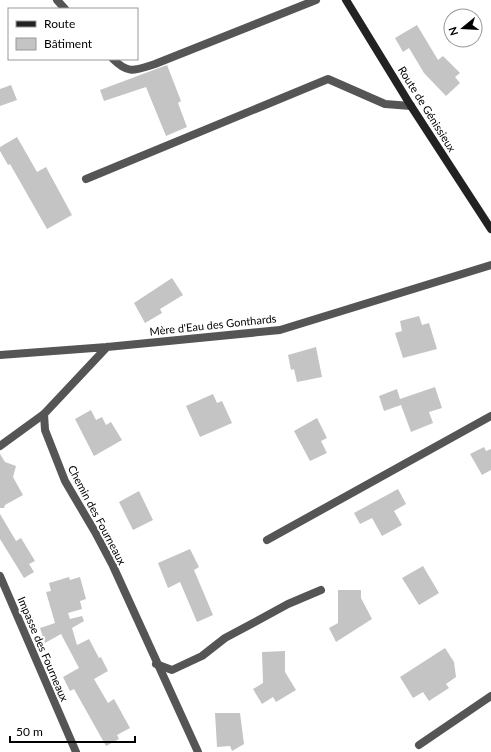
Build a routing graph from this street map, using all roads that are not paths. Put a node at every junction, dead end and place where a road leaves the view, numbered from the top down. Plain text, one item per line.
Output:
1 (57, 0) edge
2 (316, 0) edge
3 (346, 0) edge
4 (64, 8) edge
5 (114, 60) edge
6 (411, 106) junction
7 (86, 179) dead end
8 (491, 228) edge
9 (491, 265) edge
10 (107, 347) junction
11 (0, 355) edge
12 (44, 414) junction
13 (491, 416) edge
14 (0, 446) edge
15 (266, 540) dead end
16 (0, 576) edge
17 (321, 590) dead end
18 (156, 664) junction
19 (491, 696) edge
20 (419, 745) dead end
21 (76, 752) edge
22 (198, 752) edge

1 - 4 street
2 - 5 street
3 - 6 street, Route de Génissieux
6 - 7 street
6 - 8 street, Route de Génissieux
9 - 10 street, Mère d'Eau des Gonthards
10 - 11 street, Mère d'Eau des Gonthards
10 - 12 street
12 - 14 street
12 - 18 street, Chemin des Fourneaux
13 - 15 street
16 - 21 street, Impasse des Fourneaux
17 - 18 street
18 - 22 street, Chemin des Fourneaux
19 - 20 street

